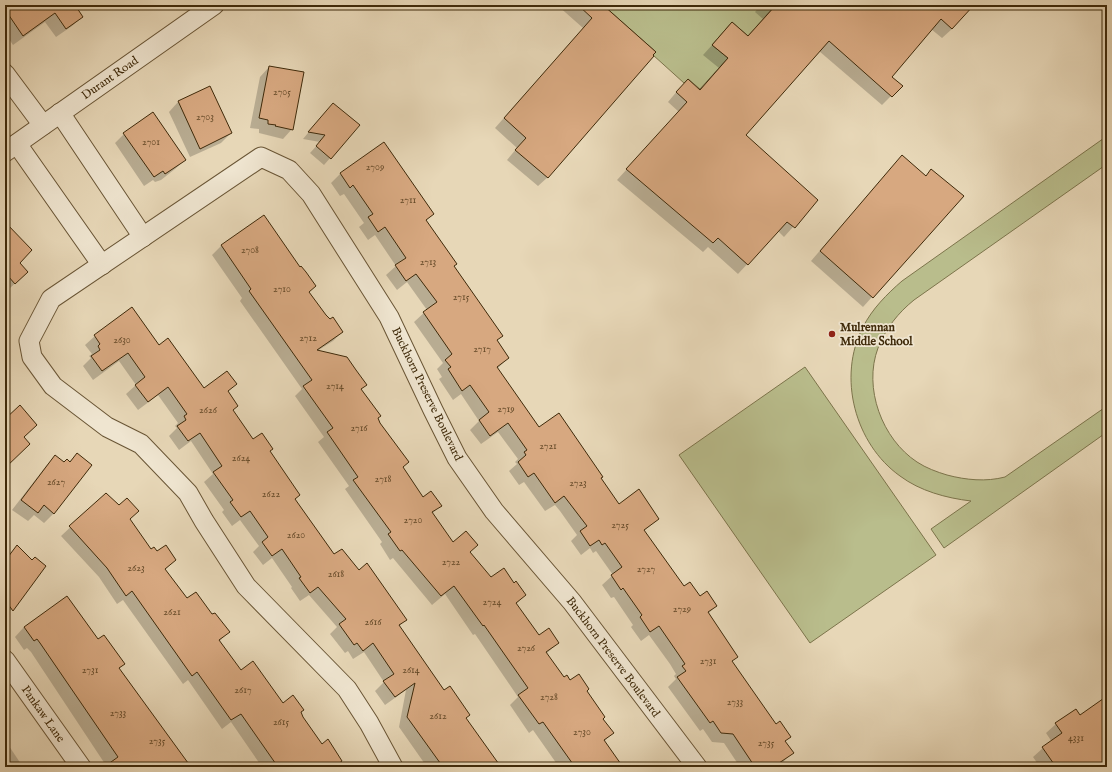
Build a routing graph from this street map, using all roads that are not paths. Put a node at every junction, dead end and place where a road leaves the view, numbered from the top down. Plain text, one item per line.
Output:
1 (214, 5) edge
2 (5, 74) edge
3 (60, 113) junction
4 (43, 125) junction
5 (11, 148) edge
6 (142, 237) junction
7 (102, 265) junction
8 (5, 660) edge
9 (80, 767) edge
10 (393, 767) edge
11 (697, 767) edge

1 - 3 street, Durant Road
2 - 4 street
3 - 4 street, Durant Road
3 - 6 street
4 - 5 street, Durant Road
5 - 7 street
6 - 7 street, Buckhorn Preserve Boulevard
6 - 11 street, Buckhorn Preserve Boulevard
7 - 10 street, Buckhorn Preserve Boulevard
8 - 9 street, Pankaw Lane

